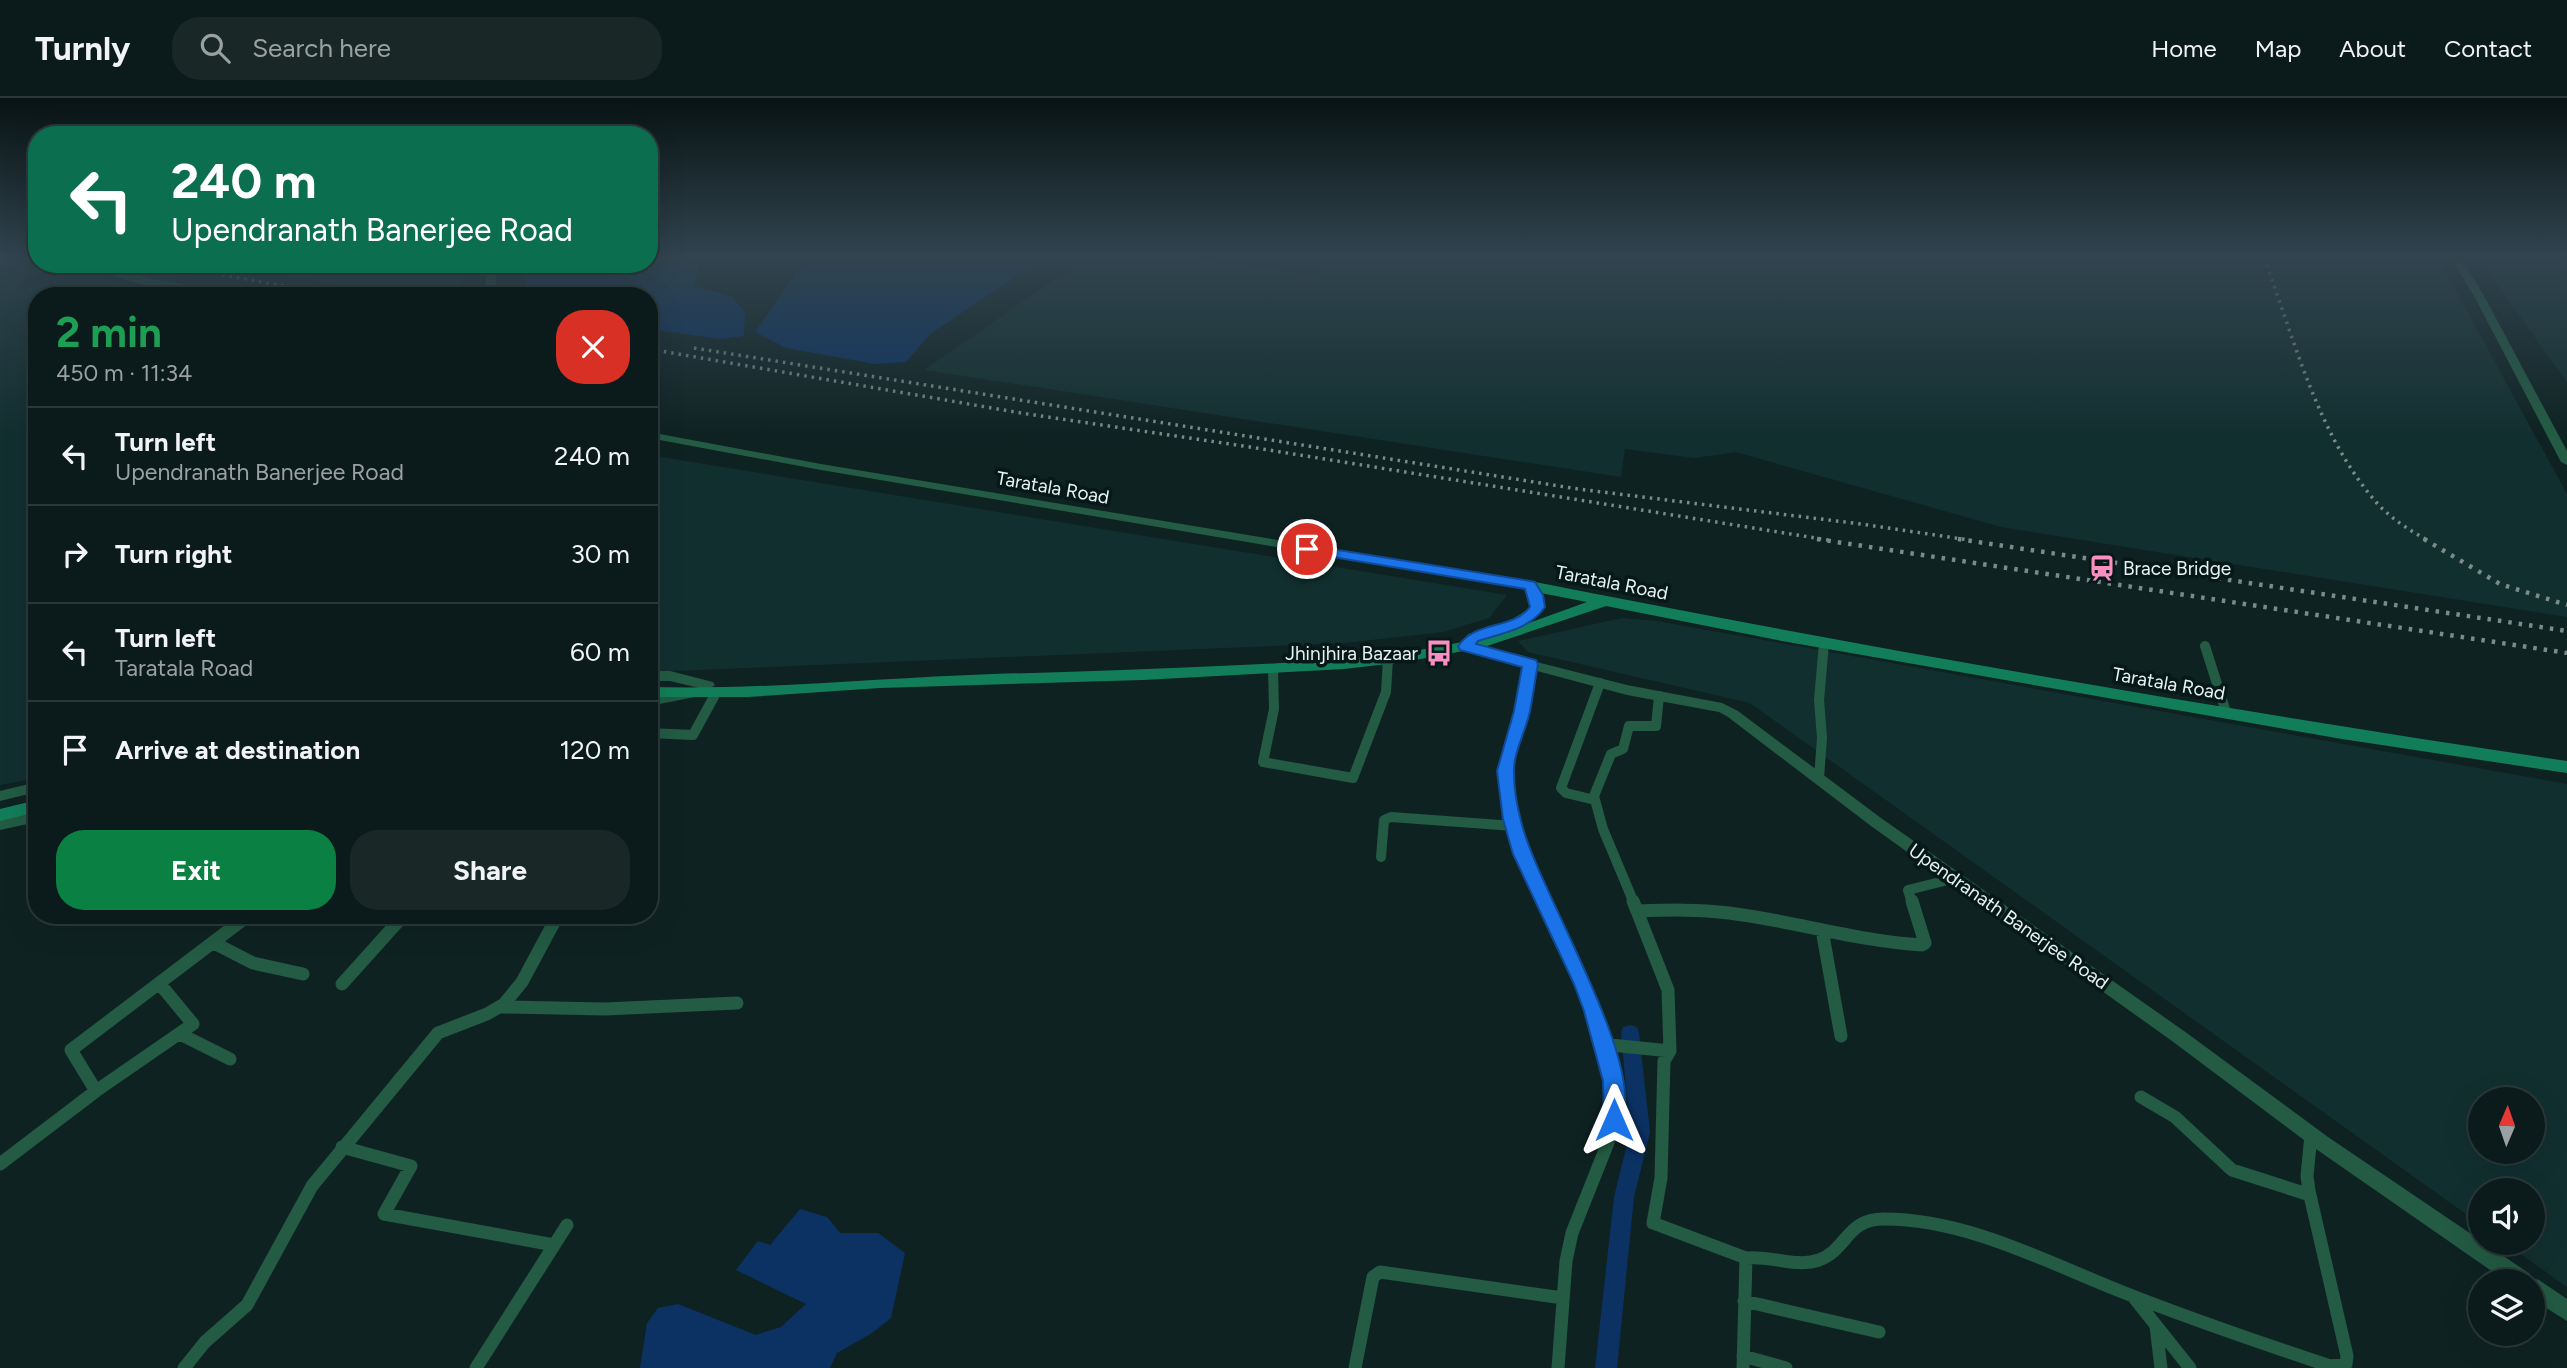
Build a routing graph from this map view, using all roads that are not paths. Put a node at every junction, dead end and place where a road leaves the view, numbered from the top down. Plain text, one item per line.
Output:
1 (2491, 317) edge
2 (658, 437) edge
3 (2567, 461) edge
4 (1530, 586) junction
5 (1609, 600) junction
6 (1469, 642) junction
7 (1824, 643) junction
8 (2205, 646) dead end
9 (1388, 659) junction
10 (1530, 664) junction
11 (1273, 669) junction
12 (658, 676) edge
13 (1600, 683) junction
14 (712, 689) junction
15 (658, 695) edge
16 (658, 696) edge
17 (1659, 696) junction
18 (2226, 712) junction
19 (658, 733) edge
20 (2567, 767) edge
21 (1819, 778) junction
22 (28, 789) edge
23 (0, 796) edge
24 (1595, 800) junction
25 (28, 808) edge
26 (0, 815) edge
27 (28, 818) edge
28 (0, 824) edge
29 (1514, 826) junction
30 (1381, 857) dead end
31 (1956, 878) junction
32 (1637, 911) junction
33 (238, 924) edge
34 (396, 924) edge
35 (553, 924) edge
36 (1822, 930) junction
37 (215, 943) junction
38 (303, 974) dead end
39 (159, 983) junction
40 (342, 984) dead end
41 (737, 1003) dead end
42 (503, 1007) junction
43 (180, 1034) junction
44 (1841, 1036) dead end
45 (1601, 1044) junction
46 (1670, 1051) junction
47 (230, 1059) dead end
48 (96, 1091) junction
49 (2141, 1097) dead end
50 (2311, 1135) junction
51 (342, 1147) junction
52 (0, 1164) edge
53 (2310, 1195) junction
54 (567, 1225) dead end
55 (554, 1245) junction
56 (1746, 1258) junction
57 (2506, 1269) edge
58 (2545, 1296) edge
59 (2134, 1297) junction
60 (1563, 1298) junction
61 (1744, 1301) junction
62 (2567, 1311) edge
63 (2156, 1325) junction
64 (1879, 1332) dead end
65 (1743, 1362) edge
66 (2351, 1362) edge
67 (184, 1368) edge
68 (476, 1368) edge
69 (1354, 1368) edge
70 (1558, 1368) edge
71 (1786, 1368) edge
72 (2161, 1368) edge
73 (2190, 1368) edge

1 - 3 street
2 - 4 street, Taratala Road
4 - 5 main road, Taratala Road
4 - 6 main road
5 - 6 main road
5 - 7 main road, Taratala Road
6 - 9 main road
6 - 10 street, Upendranath Banerjee Road
6 - 14 main road
7 - 18 main road, Taratala Road
7 - 21 street
8 - 18 street
9 - 11 main road
9 - 11 street
10 - 13 street, Upendranath Banerjee Road
10 - 29 street
11 - 14 main road
12 - 14 street
13 - 17 street, Upendranath Banerjee Road
13 - 24 street
14 - 15 main road
14 - 16 main road
14 - 19 street
17 - 21 street, Upendranath Banerjee Road
17 - 24 street
18 - 20 main road, Taratala Road
21 - 31 street, Upendranath Banerjee Road
22 - 23 street
24 - 32 street
25 - 26 main road
27 - 28 street
29 - 30 street
29 - 45 street
31 - 36 street
31 - 50 street, Upendranath Banerjee Road
32 - 36 street
32 - 46 street
33 - 37 street
34 - 40 street
35 - 42 street
36 - 44 street
37 - 38 street
37 - 39 street
39 - 43 street
39 - 48 street
41 - 42 street
42 - 51 street
43 - 47 street
43 - 48 street
45 - 46 street
45 - 60 street
46 - 56 street
48 - 52 street
49 - 53 street
50 - 53 street
50 - 57 street, Upendranath Banerjee Road
51 - 55 street
51 - 67 street
53 - 66 street
54 - 55 street
55 - 68 street
56 - 59 street
56 - 61 street
58 - 62 street
59 - 63 street
59 - 66 street
60 - 69 street
60 - 70 street
61 - 64 street
61 - 65 street
63 - 72 street
63 - 73 street
65 - 71 street

